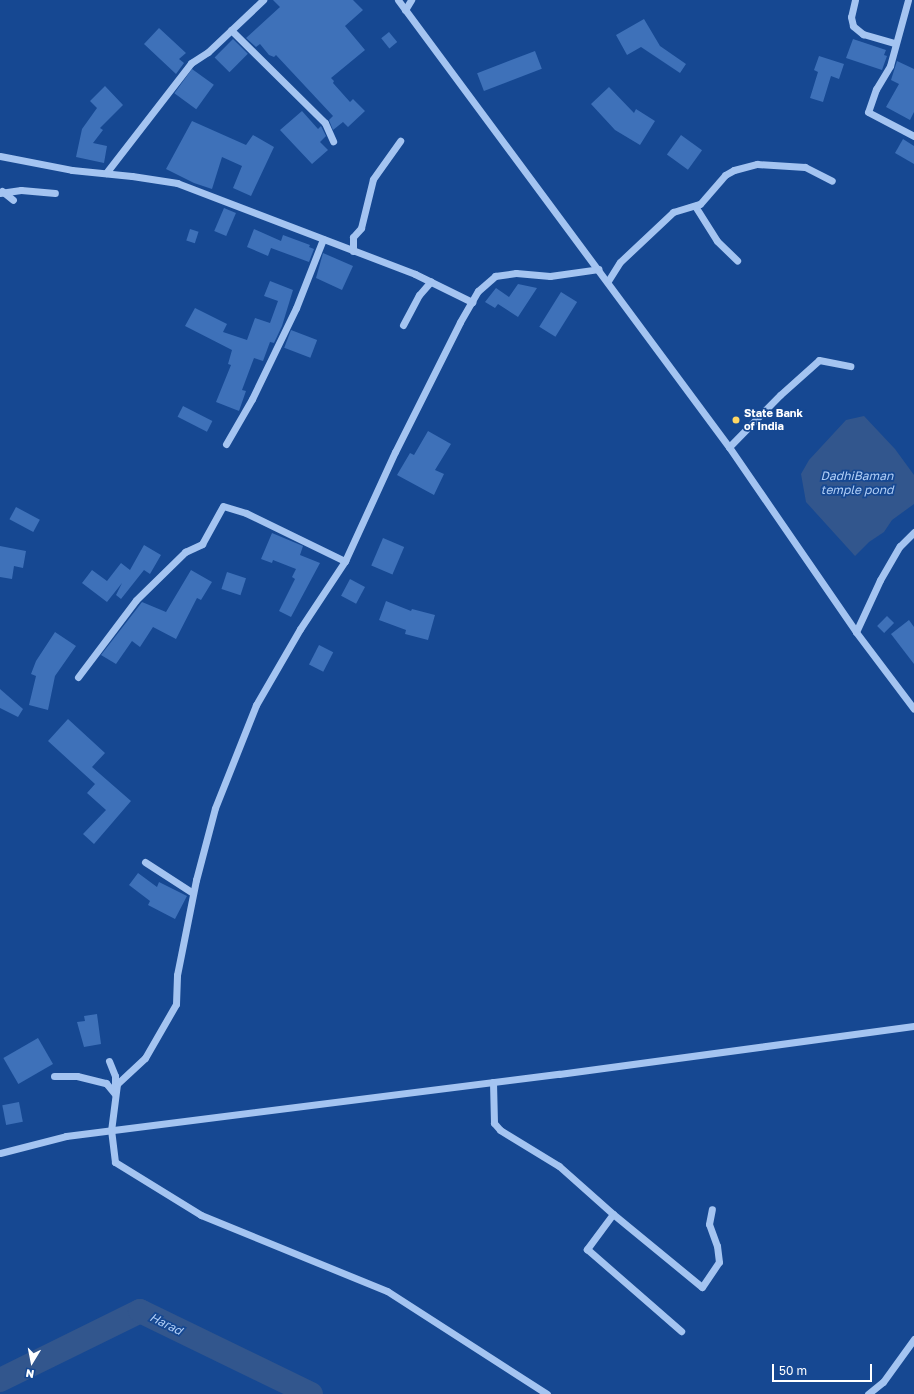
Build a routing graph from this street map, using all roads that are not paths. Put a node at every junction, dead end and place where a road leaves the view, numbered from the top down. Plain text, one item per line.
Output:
1 (263, 0) edge
2 (398, 0) edge
3 (411, 0) edge
4 (855, 0) edge
5 (908, 0) edge
6 (405, 10) junction
7 (231, 30) junction
8 (894, 42) junction
9 (914, 136) edge
10 (333, 140) dead end
11 (400, 141) dead end
12 (0, 156) edge
13 (106, 173) junction
14 (832, 181) dead end
15 (1, 192) edge
16 (55, 193) dead end
17 (13, 200) dead end
18 (695, 206) junction
19 (323, 239) junction
20 (353, 251) junction
21 (737, 260) dead end
22 (599, 269) junction
23 (431, 281) junction
24 (608, 281) junction
25 (472, 302) junction
26 (403, 325) dead end
27 (850, 366) dead end
28 (226, 444) dead end
29 (729, 447) junction
30 (914, 532) edge
31 (345, 561) junction
32 (856, 632) junction
33 (78, 677) dead end
34 (914, 709) edge
35 (145, 862) dead end
36 (193, 893) junction
37 (914, 1026) edge
38 (109, 1060) dead end
39 (54, 1076) dead end
40 (493, 1082) junction
41 (115, 1094) junction
42 (111, 1131) junction
43 (0, 1153) edge
44 (712, 1209) dead end
45 (613, 1214) junction
46 (681, 1331) dead end
47 (914, 1339) edge
48 (547, 1394) edge
49 (868, 1394) edge

1 - 7 street
2 - 6 street
3 - 6 street
4 - 8 street
5 - 8 street
6 - 22 street
7 - 10 street
7 - 13 street
8 - 9 street
11 - 20 street
12 - 13 street
13 - 19 street
14 - 18 street
15 - 16 street
15 - 17 street
18 - 21 street
18 - 24 street
19 - 20 street
19 - 28 street
20 - 23 street
22 - 24 street
22 - 25 street
23 - 25 street
23 - 26 street
24 - 29 street
25 - 31 street
27 - 29 street
29 - 32 street
30 - 32 street
31 - 33 street
31 - 36 street
32 - 34 street
35 - 36 street
36 - 41 street
37 - 40 street
38 - 41 street
39 - 41 street
40 - 42 street
40 - 45 street
41 - 42 street
42 - 43 street
42 - 48 street
44 - 45 street
45 - 46 street
47 - 49 street

